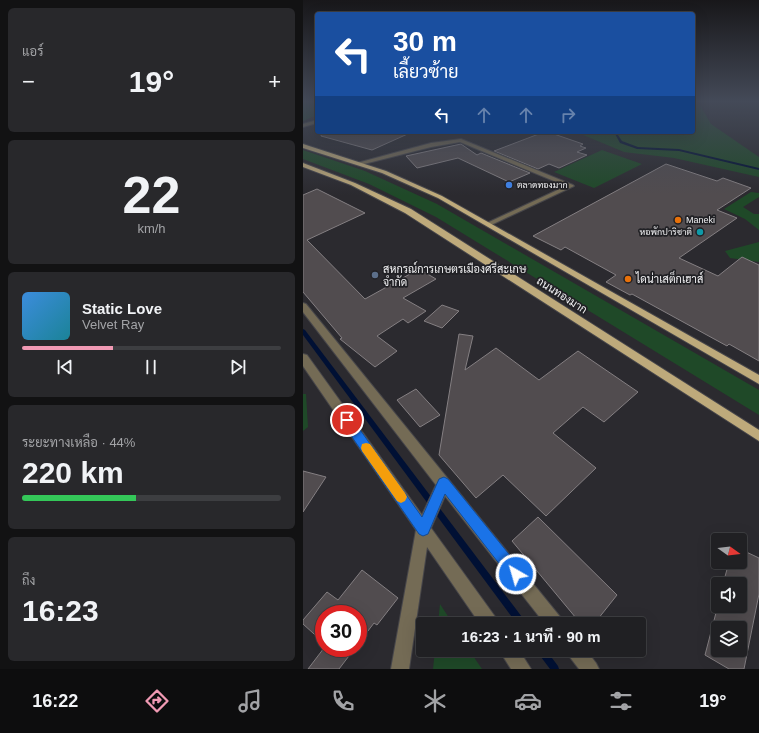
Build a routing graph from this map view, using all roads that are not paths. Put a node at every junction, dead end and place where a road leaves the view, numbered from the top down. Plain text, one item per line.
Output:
1 (303, 146) edge
2 (360, 163) junction
3 (303, 166) edge
4 (489, 224) junction
5 (303, 306) edge
6 (303, 358) edge
7 (759, 380) edge
8 (759, 436) edge
9 (444, 483) junction
10 (423, 529) junction
11 (485, 617) edge
12 (549, 617) edge
13 (513, 657) edge
14 (581, 657) edge
15 (400, 669) edge
16 (521, 669) edge
17 (590, 669) edge

1 - 2 main road
2 - 4 main road
2 - 4 lane
3 - 8 main road, ถนนทองมาก
4 - 7 main road
5 - 9 street
6 - 10 street
9 - 10 street
9 - 12 street
10 - 11 street
10 - 15 street
13 - 16 street
14 - 17 street

